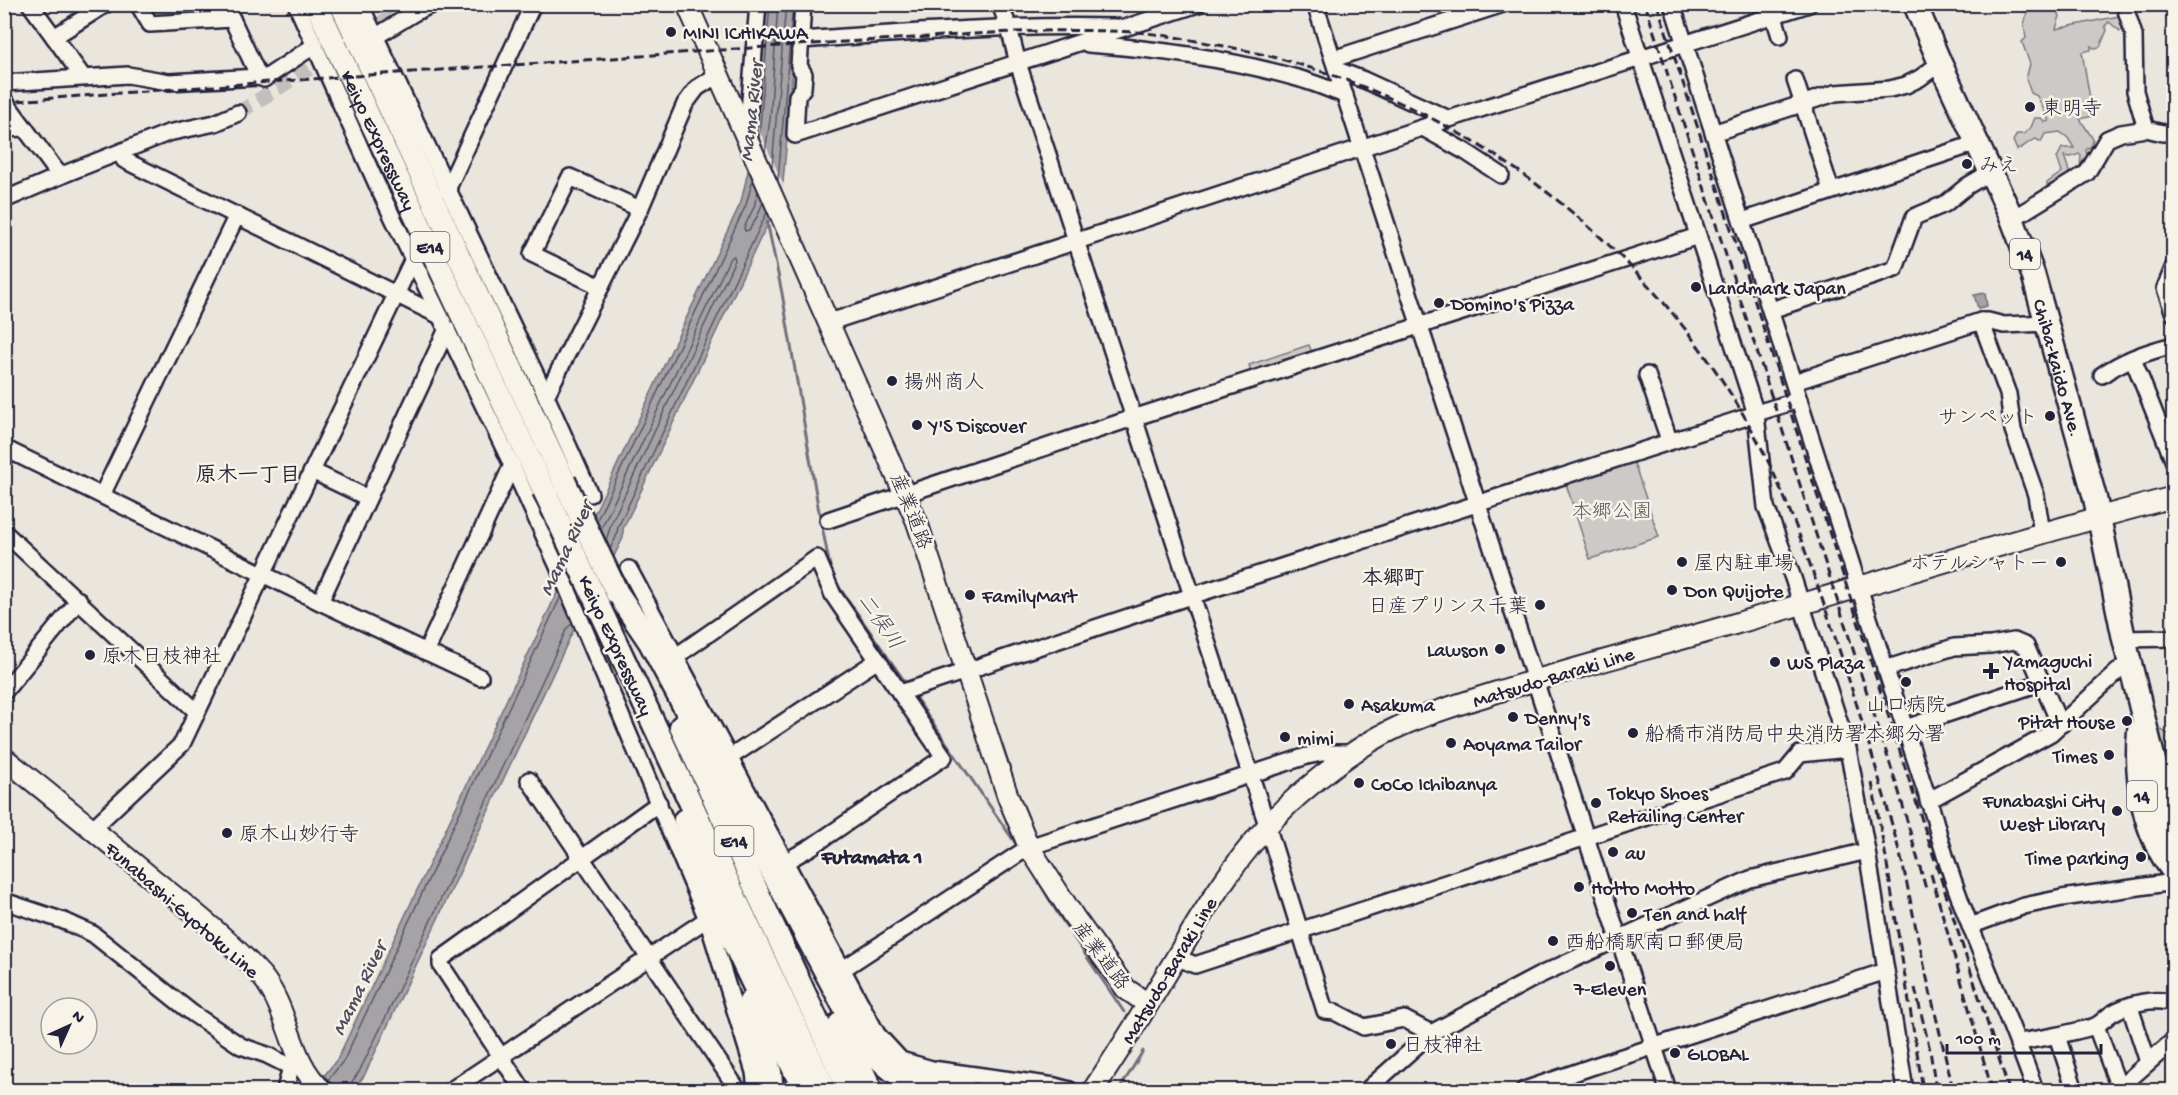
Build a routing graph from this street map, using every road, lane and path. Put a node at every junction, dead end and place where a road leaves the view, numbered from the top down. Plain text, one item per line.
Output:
1 (30, 4) edge
2 (106, 4) edge
3 (138, 4) edge
4 (225, 4) edge
5 (296, 4) edge
6 (316, 4) edge
7 (341, 4) edge
8 (413, 4) edge
9 (433, 4) edge
10 (533, 4) edge
11 (687, 4) edge
12 (758, 4) edge
13 (803, 4) edge
14 (1000, 4) edge
15 (1198, 4) edge
16 (1315, 4) edge
17 (1503, 4) edge
18 (1623, 4) edge
19 (1672, 4) edge
20 (1809, 4) edge
21 (1915, 4) edge
22 (2124, 4) edge
23 (366, 7) edge
24 (1772, 10) edge
25 (399, 12) tunnel mouth
26 (232, 19) junction
27 (1129, 27) junction
28 (1009, 28) junction
29 (1780, 36) dead end
30 (54, 37) junction
31 (375, 37) junction
32 (800, 40) junction
33 (1079, 43) junction
34 (1685, 44) junction
35 (315, 45) junction
36 (1641, 58) junction
37 (1018, 63) junction
38 (1940, 63) junction
39 (1335, 65) junction
40 (718, 74) junction
41 (83, 77) junction
42 (259, 77) junction
43 (1795, 80) dead end
44 (4, 82) edge
45 (1345, 95) junction
46 (4, 100) edge
47 (1802, 103) junction
48 (238, 113) tunnel mouth
49 (1449, 119) junction
50 (25, 128) junction
51 (1423, 128) junction
52 (4, 129) edge
53 (2146, 129) junction
54 (2174, 132) edge
55 (1713, 133) junction
56 (747, 138) junction
57 (1977, 143) junction
58 (1362, 149) junction
59 (122, 152) junction
60 (1991, 172) junction
61 (1501, 175) dead end
62 (60, 176) junction
63 (447, 190) junction
64 (1831, 190) junction
65 (4, 200) edge
66 (640, 209) junction
67 (237, 215) junction
68 (2011, 216) junction
69 (1742, 221) junction
70 (1698, 236) junction
71 (1076, 242) junction
72 (413, 259) junction
73 (2174, 266) edge
74 (601, 287) junction
75 (396, 294) junction
76 (1771, 309) junction
77 (2174, 314) edge
78 (1981, 321) junction
79 (444, 322) junction
80 (830, 322) junction
81 (2048, 323) junction
82 (1419, 326) junction
83 (2174, 345) edge
84 (2133, 359) junction
85 (1647, 375) dead end
86 (2102, 375) dead end
87 (1794, 382) junction
88 (546, 396) junction
89 (1799, 399) junction
90 (1759, 412) junction
91 (1133, 418) junction
92 (1668, 437) dead end
93 (4, 448) edge
94 (2174, 462) edge
95 (512, 465) junction
96 (312, 471) junction
97 (554, 485) junction
98 (905, 493) junction
99 (590, 494) dead end
100 (102, 495) junction
101 (2174, 497) edge
102 (368, 498) junction
103 (1479, 502) junction
104 (2099, 517) junction
105 (828, 520) dead end
106 (4, 532) edge
107 (2042, 533) junction
108 (629, 569) dead end
109 (263, 574) junction
110 (1858, 586) junction
111 (617, 593) junction
112 (1191, 596) junction
113 (79, 600) junction
114 (320, 602) junction
115 (1801, 604) junction
116 (2174, 638) edge
117 (2124, 639) junction
118 (426, 652) junction
119 (675, 657) junction
120 (878, 660) junction
121 (2129, 662) junction
122 (1885, 669) junction
123 (966, 670) junction
124 (480, 677) dead end
125 (1535, 680) junction
126 (2040, 683) junction
127 (4, 692) edge
128 (900, 693) junction
129 (644, 703) junction
130 (197, 712) junction
131 (2141, 712) junction
132 (2062, 724) junction
133 (1905, 728) junction
134 (1848, 749) junction
135 (1353, 753) junction
136 (4, 758) edge
137 (729, 758) junction
138 (1250, 775) junction
139 (529, 780) dead end
140 (1929, 801) junction
141 (659, 803) junction
142 (744, 816) junction
143 (1267, 825) junction
144 (92, 829) junction
145 (1586, 837) junction
146 (2174, 842) edge
147 (1029, 847) junction
148 (1868, 851) junction
149 (582, 858) junction
150 (785, 862) junction
151 (2174, 872) edge
152 (2174, 882) edge
153 (6, 907) edge
154 (707, 919) junction
155 (1970, 926) junction
156 (1300, 930) junction
157 (731, 938) junction
158 (1618, 939) junction
159 (649, 957) junction
160 (1176, 957) junction
161 (843, 969) junction
162 (1886, 971) junction
163 (1148, 1004) junction
164 (2174, 1004) edge
165 (2130, 1007) junction
166 (2096, 1026) junction
167 (1431, 1033) junction
168 (2057, 1036) junction
169 (2174, 1040) edge
170 (2019, 1042) junction
171 (1653, 1047) junction
172 (501, 1057) junction
173 (2148, 1062) junction
174 (295, 1064) junction
175 (319, 1088) edge
176 (285, 1090) edge
177 (451, 1090) edge
178 (523, 1090) edge
179 (738, 1090) edge
180 (756, 1090) edge
181 (772, 1090) edge
182 (804, 1090) edge
183 (825, 1090) edge
184 (849, 1090) edge
185 (872, 1090) edge
186 (965, 1090) edge
187 (1070, 1090) edge
188 (1093, 1090) edge
189 (1367, 1090) edge
190 (1524, 1090) edge
191 (1668, 1090) edge
192 (1905, 1090) edge
193 (2035, 1090) edge
194 (2075, 1090) edge
195 (2118, 1090) edge

1 - 30 street
2 - 30 street
3 - 26 street
4 - 26 street
5 - 35 street
6 - 97 highway, Keiyo Expressway / E14
7 - 97 highway, Keiyo Expressway / E14
8 - 25 street
9 - 31 street
10 - 63 street
11 - 40 main road, 産業道路
12 - 56 street
13 - 32 street
14 - 28 street
15 - 27 street
16 - 39 street
17 - 39 street
18 - 36 street
19 - 34 street
20 - 24 street
21 - 38 highway, Chiba-kaido Ave. / 14
22 - 53 street
23 - 31 street
24 - 29 street
24 - 34 street
26 - 42 street
27 - 28 street
27 - 33 street
28 - 32 street
28 - 37 street
30 - 41 street
31 - 63 street
32 - 37 street
33 - 37 street
33 - 45 street
34 - 36 street
34 - 55 street
35 - 42 street
35 - 72 street
36 - 49 street
36 - 70 street
37 - 71 street
38 - 47 street
38 - 57 highway, Chiba-kaido Ave. / 14
39 - 45 street
39 - 49 street
40 - 56 main road, 産業道路
40 - 66 street
41 - 42 street
41 - 44 street
43 - 47 street
45 - 58 street
46 - 50 street
47 - 55 street
47 - 64 street
48 - 59 street
49 - 51 street
50 - 52 street
50 - 62 street
51 - 58 street
51 - 61 street
53 - 54 street
53 - 68 street
55 - 69 street
56 - 80 main road, 産業道路
57 - 60 highway, Chiba-kaido Ave. / 14
57 - 64 street
58 - 71 street
58 - 82 street
59 - 62 street
59 - 67 street
60 - 68 highway, Chiba-kaido Ave. / 14
60 - 76 street
62 - 65 street
63 - 88 street
64 - 69 street
66 - 74 street
66 - 74 street
67 - 75 street
67 - 100 street
68 - 81 highway, Chiba-kaido Ave. / 14
69 - 76 street
70 - 82 street
70 - 90 street
71 - 80 street
71 - 91 street
72 - 75 street
72 - 79 street
73 - 77 street
74 - 88 street
75 - 79 street
75 - 96 street
76 - 87 street
78 - 81 street
78 - 87 street
78 - 107 street
79 - 95 street
79 - 102 street
80 - 98 main road, 産業道路
81 - 104 highway, Chiba-kaido Ave. / 14
82 - 91 street
82 - 103 street
83 - 84 street
84 - 86 street
84 - 94 street
85 - 92 street
87 - 89 street
88 - 99 street
89 - 90 street
89 - 110 street
90 - 103 street
90 - 115 street
91 - 98 street
91 - 112 street
93 - 100 street
95 - 118 street
95 - 141 street
96 - 102 street
96 - 109 street
97 - 111 highway, Keiyo Expressway / E14, bridge
97 - 129 highway, Keiyo Expressway / E14, bridge
98 - 105 street
98 - 123 main road, 産業道路
100 - 109 street
101 - 104 main road, Matsudo-Baraki Line
102 - 114 street
103 - 112 street
103 - 125 street
104 - 107 main road, Matsudo-Baraki Line
104 - 117 highway, Chiba-kaido Ave. / 14
106 - 113 street
107 - 110 main road, Matsudo-Baraki Line
108 - 119 street
109 - 114 street
109 - 130 street
110 - 115 main road, Matsudo-Baraki Line
110 - 122 street
111 - 142 highway
111 - 184 highway, Keiyo Expressway / E14
112 - 123 street
112 - 138 street
113 - 127 street
113 - 130 street
114 - 118 street
115 - 125 main road, Matsudo-Baraki Line
115 - 134 street
116 - 117 street
117 - 121 highway, Chiba-kaido Ave. / 14
118 - 124 street
119 - 120 street
119 - 137 street
120 - 128 street
120 - 137 street
121 - 131 highway, Chiba-kaido Ave. / 14
121 - 132 street
122 - 126 street
122 - 133 street
123 - 128 street
123 - 147 main road, 産業道路
125 - 135 main road, Matsudo-Baraki Line
125 - 145 street
126 - 132 street
126 - 133 street
128 - 150 street
129 - 157 highway
129 - 183 highway, Keiyo Expressway / E14
130 - 144 street
131 - 146 highway, Chiba-kaido Ave. / 14
131 - 151 highway, Chiba-kaido Ave. / 14
132 - 140 street
133 - 140 street
134 - 145 street
134 - 148 street
135 - 138 street
135 - 143 main road, Matsudo-Baraki Line
136 - 144 main road, Funabashi-Gyotoku Line
137 - 150 street
138 - 143 street
138 - 147 street
139 - 149 street
140 - 155 street
141 - 149 street
141 - 154 street
142 - 185 highway
142 - 186 highway
143 - 156 street
143 - 160 main road, Matsudo-Baraki Line
144 - 174 main road, Funabashi-Gyotoku Line
145 - 156 street
145 - 158 street
147 - 161 street
147 - 163 main road, 産業道路
148 - 158 street
148 - 162 street
149 - 159 street
149 - 172 street
150 - 161 street
152 - 155 street
153 - 174 street
154 - 159 street
154 - 180 street
155 - 170 street
156 - 160 street
156 - 167 street
157 - 181 highway
157 - 182 highway
158 - 167 street
158 - 171 street
159 - 172 street
159 - 179 street
160 - 163 main road, Matsudo-Baraki Line
161 - 187 street
162 - 171 street
162 - 192 street
163 - 188 main road, Matsudo-Baraki Line
164 - 165 street
165 - 166 street
165 - 173 street
166 - 168 street
166 - 195 street
167 - 189 street
168 - 170 street
168 - 194 street
169 - 173 street
170 - 193 street
171 - 190 street
171 - 191 street
172 - 177 street
172 - 178 street
173 - 195 street
174 - 175 main road, Funabashi-Gyotoku Line
174 - 176 street

